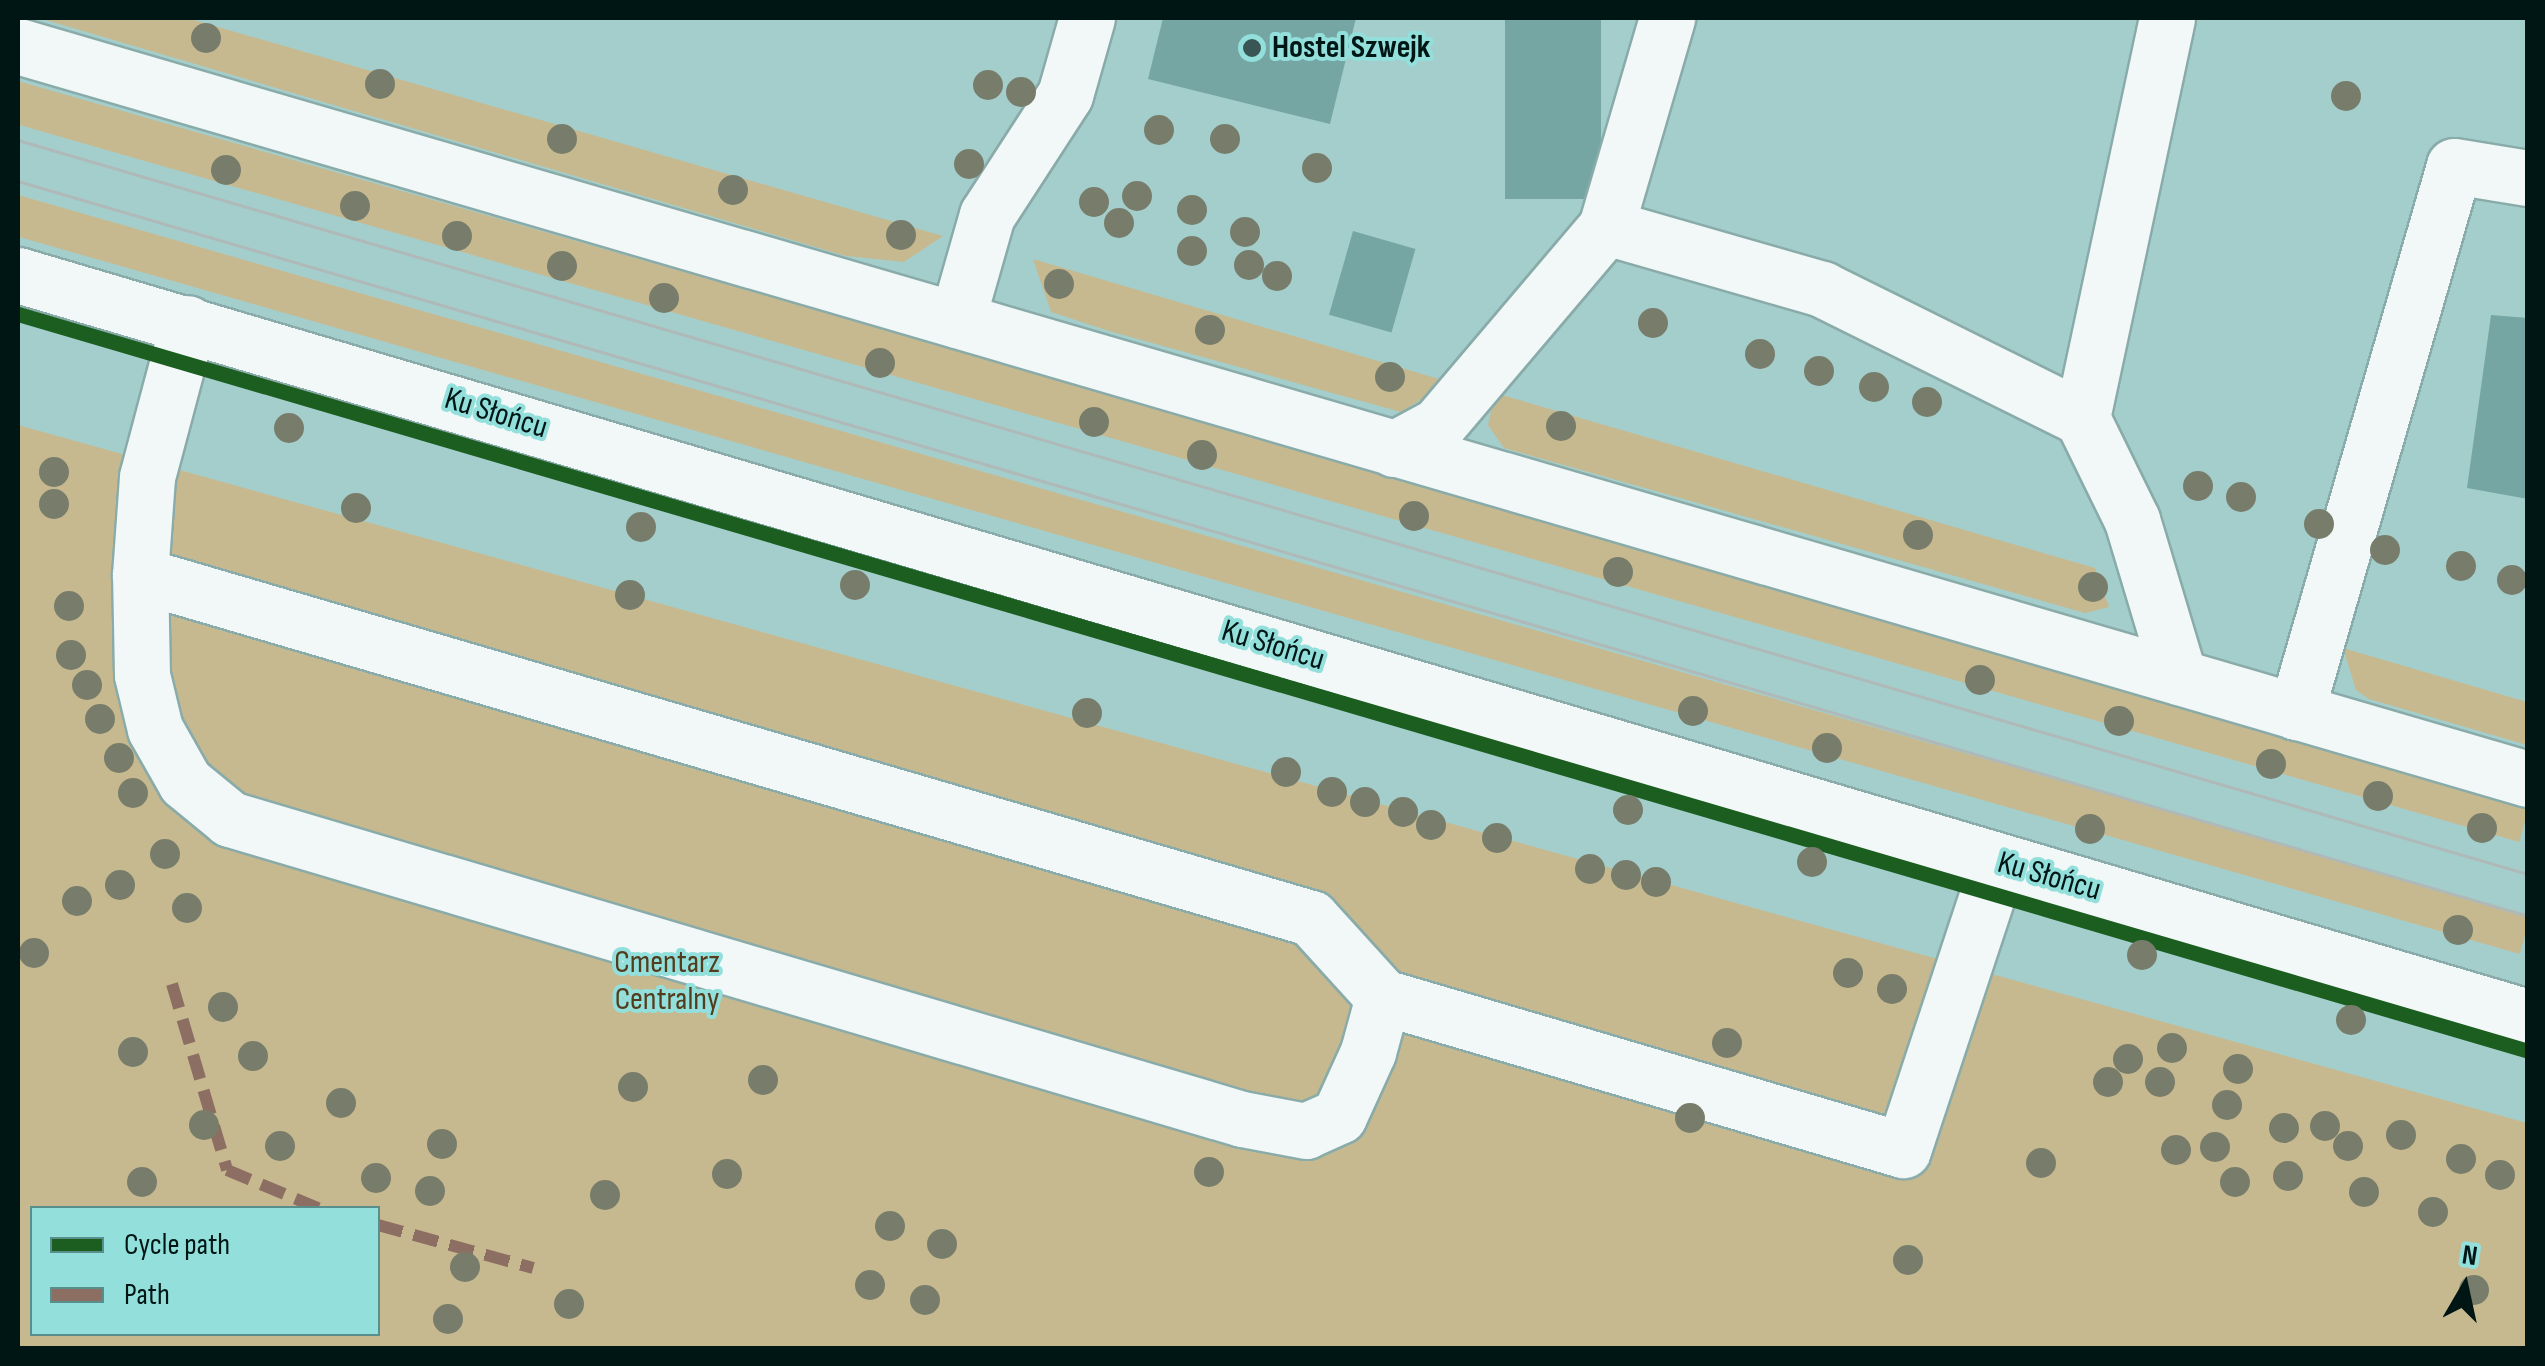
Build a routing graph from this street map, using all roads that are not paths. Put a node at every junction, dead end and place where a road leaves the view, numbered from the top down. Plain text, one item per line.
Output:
1 (1087, 18) edge
2 (1667, 18) edge
3 (2167, 18) edge
4 (18, 46) edge
5 (2528, 178) edge
6 (1606, 227) junction
7 (18, 275) edge
8 (956, 320) junction
9 (188, 323) junction
10 (2082, 418) junction
11 (1394, 448) junction
12 (140, 575) junction
13 (2179, 678) junction
14 (2296, 712) junction
15 (2528, 779) edge
16 (1998, 862) junction
17 (1384, 996) junction
18 (2528, 1017) edge

1 - 8 main road
2 - 6 main road
3 - 10 main road
4 - 8 main road
5 - 14 main road
6 - 10 main road
6 - 11 main road
7 - 9 main road, Ku Słońcu
8 - 11 main road
9 - 12 main road
9 - 16 main road, Ku Słońcu
10 - 13 main road
11 - 13 main road
12 - 17 main road
12 - 17 main road
13 - 14 main road
14 - 15 main road
16 - 17 main road
16 - 18 main road, Ku Słońcu

